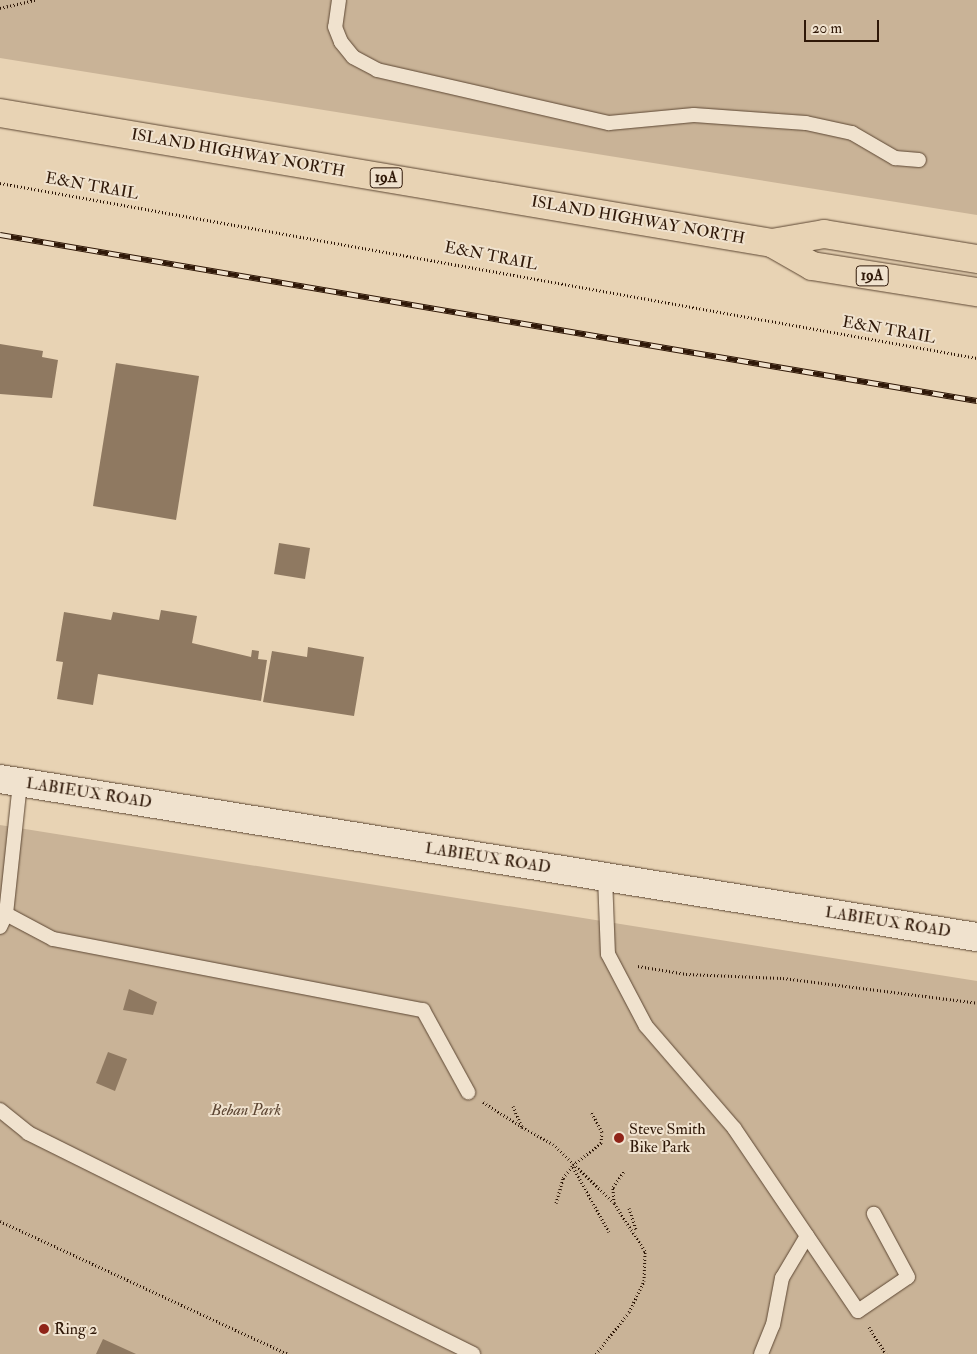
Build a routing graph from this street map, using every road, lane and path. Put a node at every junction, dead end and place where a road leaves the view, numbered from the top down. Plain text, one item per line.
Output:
1 (36, 0) edge
2 (339, 0) edge
3 (0, 8) edge
4 (0, 113) edge
5 (919, 160) dead end
6 (0, 183) edge
7 (772, 243) junction
8 (977, 259) edge
9 (977, 292) edge
10 (977, 358) edge
11 (10, 781) edge
12 (605, 877) junction
13 (3, 920) edge
14 (977, 937) edge
15 (608, 954) junction
16 (977, 1003) edge
17 (468, 1092) joint
18 (512, 1106) dead end
19 (0, 1110) edge
20 (592, 1111) dead end
21 (522, 1128) junction
22 (573, 1165) junction
23 (624, 1171) dead end
24 (556, 1203) dead end
25 (614, 1203) junction
26 (629, 1208) dead end
27 (874, 1214) dead end
28 (0, 1222) edge
29 (609, 1232) dead end
30 (636, 1232) junction
31 (807, 1236) junction
32 (858, 1311) junction
33 (288, 1354) edge
34 (473, 1354) edge
35 (596, 1354) edge
36 (760, 1354) edge
37 (886, 1354) edge

1 - 3 path
2 - 5 lane
4 - 7 main road, ISLAND HIGHWAY NORTH / 19A
6 - 10 path, E&N TRAIL
7 - 8 main road, ISLAND HIGHWAY NORTH / 19A
7 - 9 main road, ISLAND HIGHWAY NORTH / 19A
11 - 12 street, LABIEUX ROAD
11 - 13 lane
12 - 14 street, LABIEUX ROAD
12 - 15 lane
13 - 17 lane
15 - 16 path
15 - 31 lane
17 - 21 path
18 - 21 path
19 - 34 lane
20 - 22 path
21 - 22 path
22 - 24 path
22 - 25 path
22 - 29 path
23 - 25 path
25 - 30 path
26 - 30 path
27 - 32 lane
28 - 33 path
30 - 35 path
31 - 32 lane
31 - 36 lane
32 - 37 path

